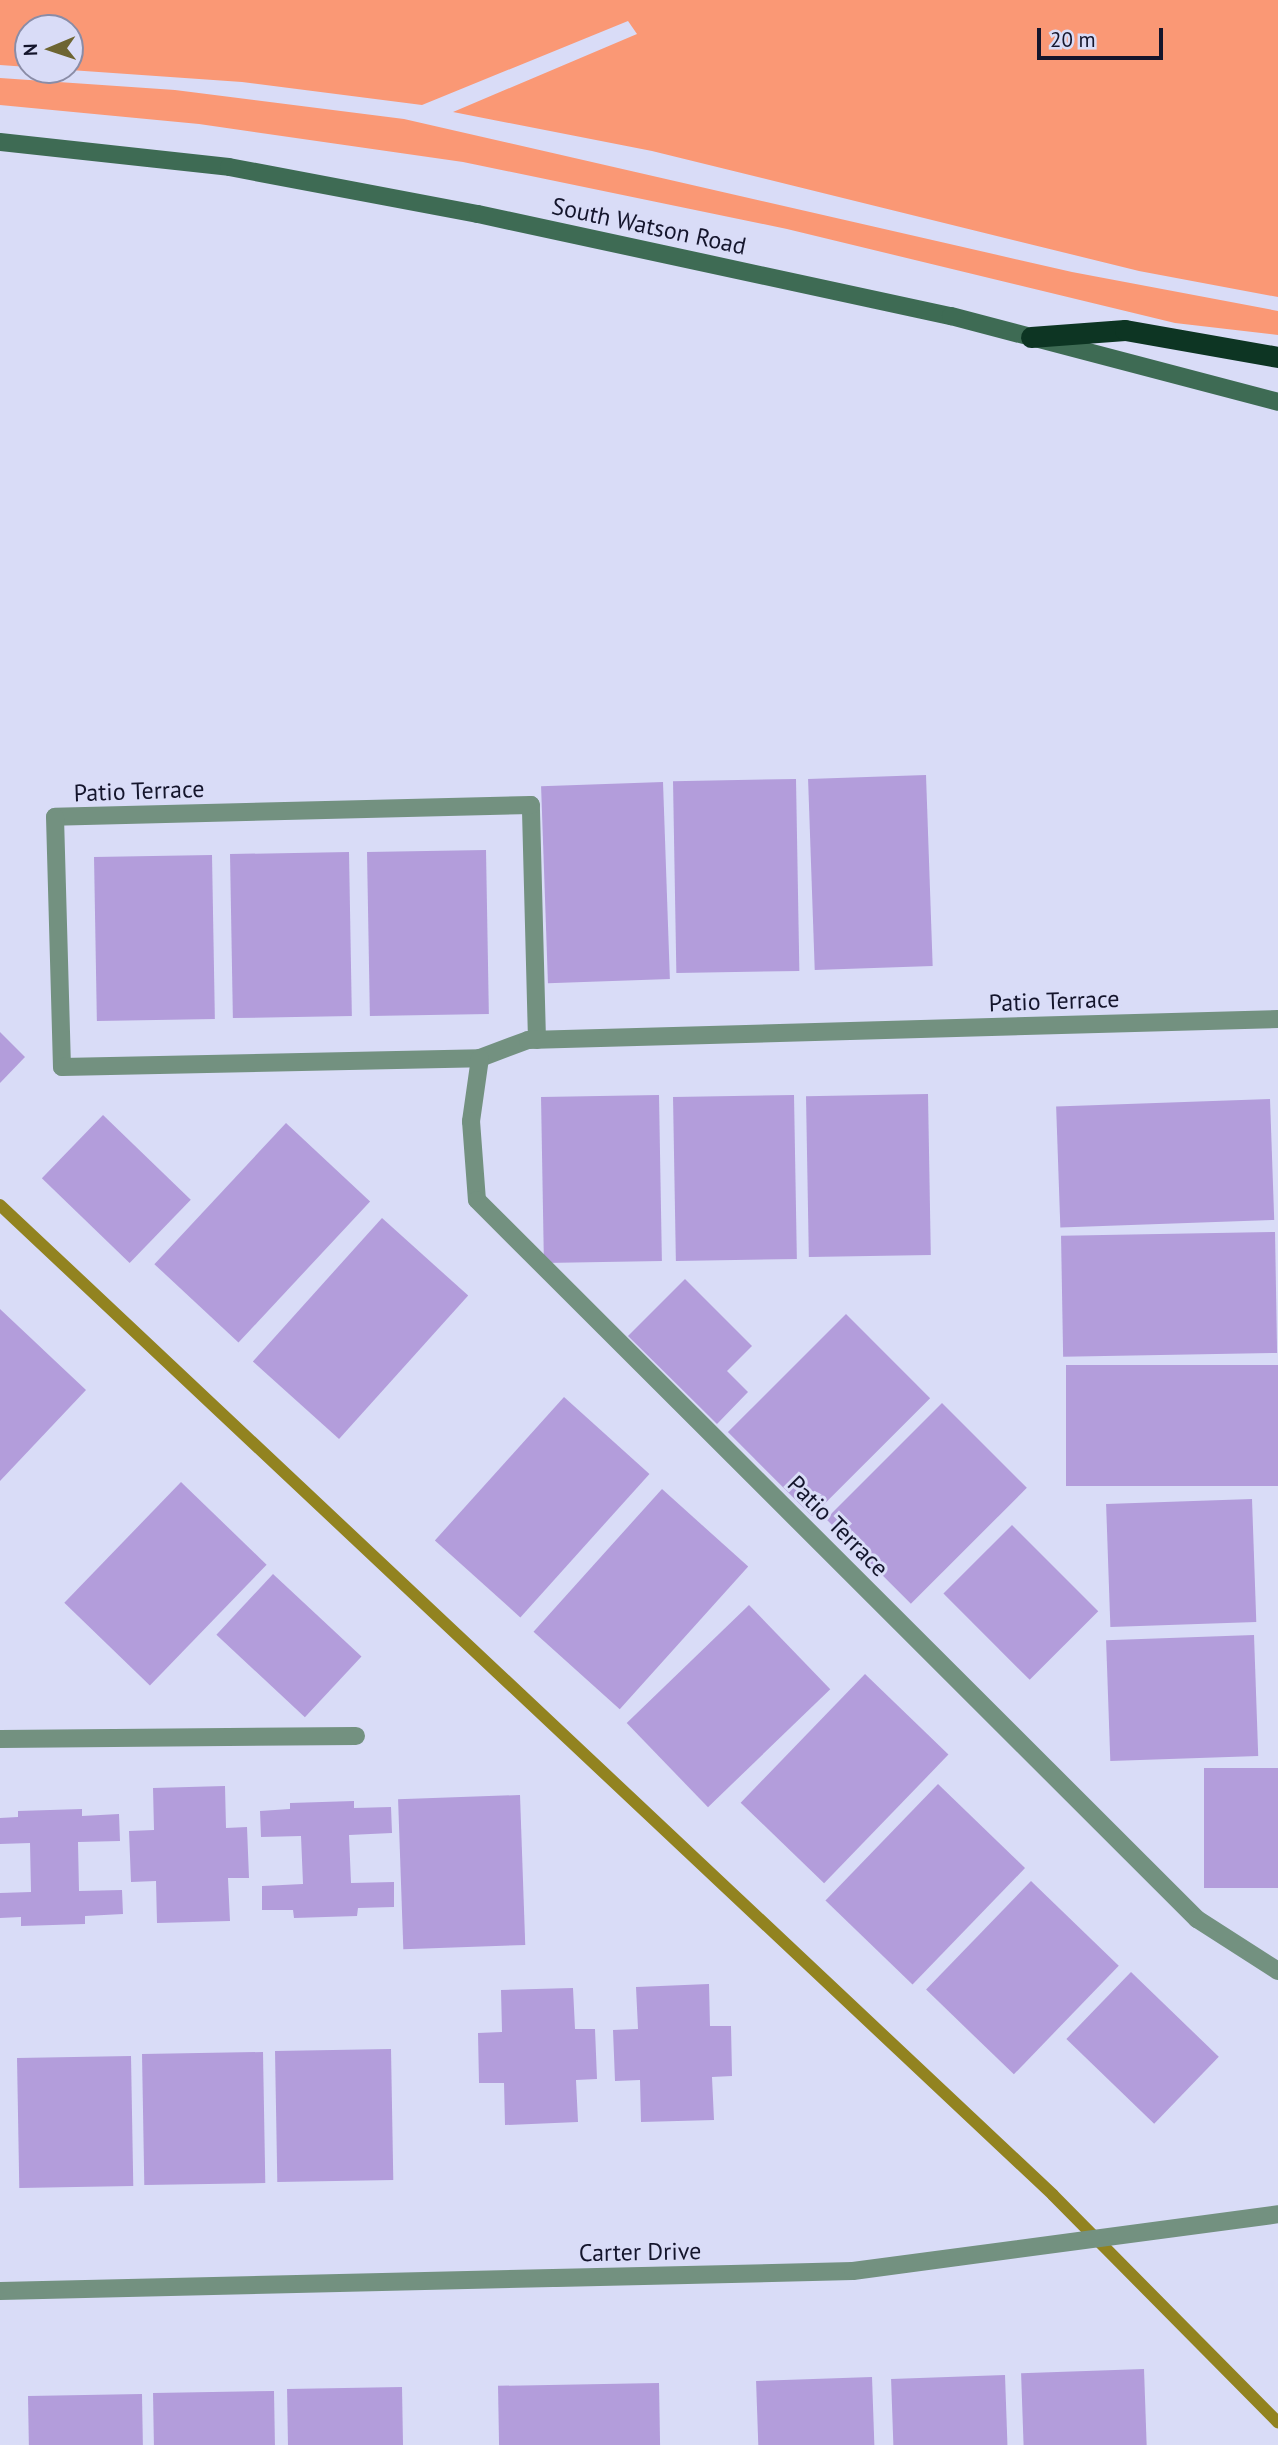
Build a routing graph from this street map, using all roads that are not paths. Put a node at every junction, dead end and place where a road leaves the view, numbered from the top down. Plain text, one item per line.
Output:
1 (0, 142) edge
2 (1031, 337) junction
3 (1278, 357) edge
4 (1278, 402) edge
5 (1278, 1019) edge
6 (537, 1040) junction
7 (480, 1058) junction
8 (356, 1736) dead end
9 (0, 1739) edge
10 (1278, 1971) edge
11 (1278, 2214) edge
12 (0, 2291) edge

1 - 2 main road, South Watson Road
2 - 3 highway
2 - 4 main road, South Watson Road
5 - 6 street, Patio Terrace
6 - 7 street, Patio Terrace
6 - 7 street, Patio Terrace
7 - 10 street, Patio Terrace
8 - 9 street
11 - 12 street, Carter Drive

